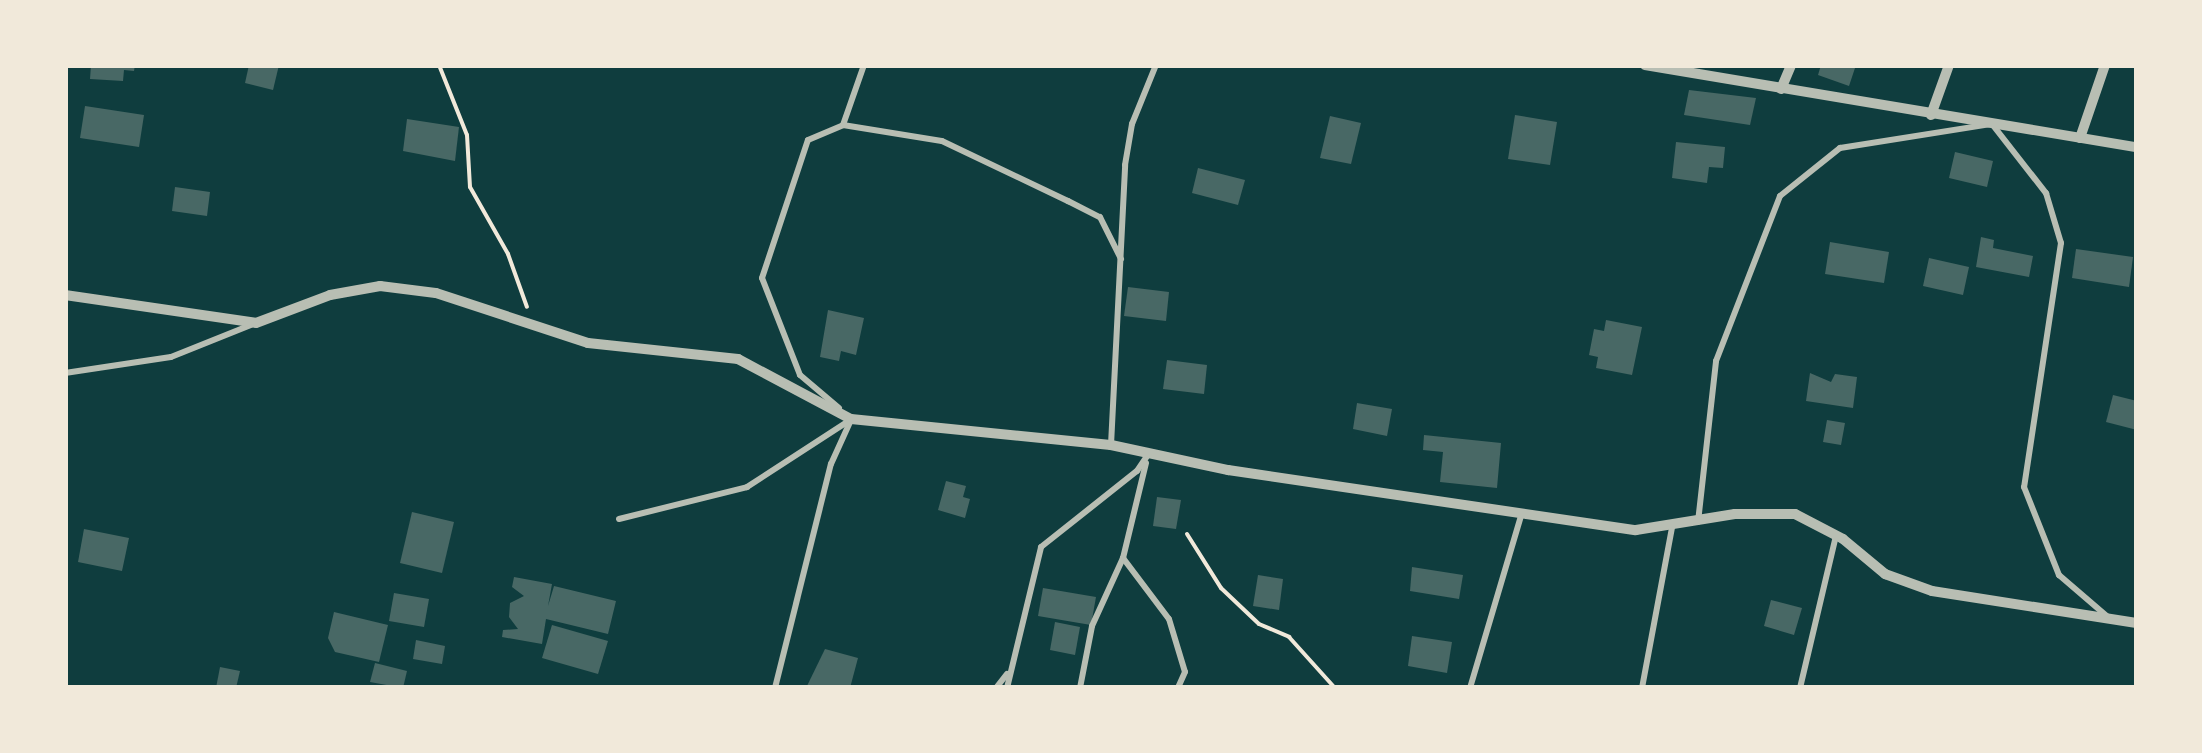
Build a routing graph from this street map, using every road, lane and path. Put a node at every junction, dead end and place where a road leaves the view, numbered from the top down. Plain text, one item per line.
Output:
1 (439, 65) edge
2 (864, 65) edge
3 (1156, 65) edge
4 (1645, 65) edge
5 (1791, 65) edge
6 (1949, 65) edge
7 (2105, 65) edge
8 (1782, 90) junction
9 (1931, 114) junction
10 (1992, 124) junction
11 (843, 125) junction
12 (2080, 138) junction
13 (2137, 147) edge
14 (1122, 260) junction
15 (65, 295) edge
16 (256, 323) junction
17 (534, 326) junction
18 (65, 373) edge
19 (852, 419) junction
20 (1111, 445) junction
21 (1150, 452) junction
22 (1522, 513) junction
23 (619, 519) dead end
24 (1698, 524) junction
25 (1672, 526) junction
26 (1187, 534) dead end
27 (1836, 535) junction
28 (1123, 558) junction
29 (2110, 619) junction
30 (2137, 623) edge
31 (1011, 669) junction
32 (776, 688) edge
33 (996, 688) edge
34 (1007, 688) edge
35 (1080, 688) edge
36 (1178, 688) edge
37 (1335, 688) edge
38 (1470, 688) edge
39 (1642, 688) edge
40 (1800, 688) edge

1 - 17 path
2 - 11 lane
3 - 14 lane
4 - 8 street
5 - 8 street
6 - 9 street
7 - 12 street
8 - 9 street
9 - 10 street
10 - 12 street
10 - 24 lane
10 - 29 lane
11 - 14 lane
11 - 19 lane
12 - 13 street
14 - 20 lane
15 - 16 street
16 - 17 street
16 - 18 lane
17 - 19 street
19 - 20 street
19 - 23 lane
19 - 32 lane
20 - 21 street
21 - 22 street
21 - 28 lane
21 - 31 lane
22 - 25 street
22 - 38 lane
24 - 25 street
24 - 27 street
25 - 39 lane
26 - 37 path
27 - 29 street
27 - 40 lane
28 - 35 lane
28 - 36 lane
29 - 30 street
31 - 33 lane
31 - 34 lane

